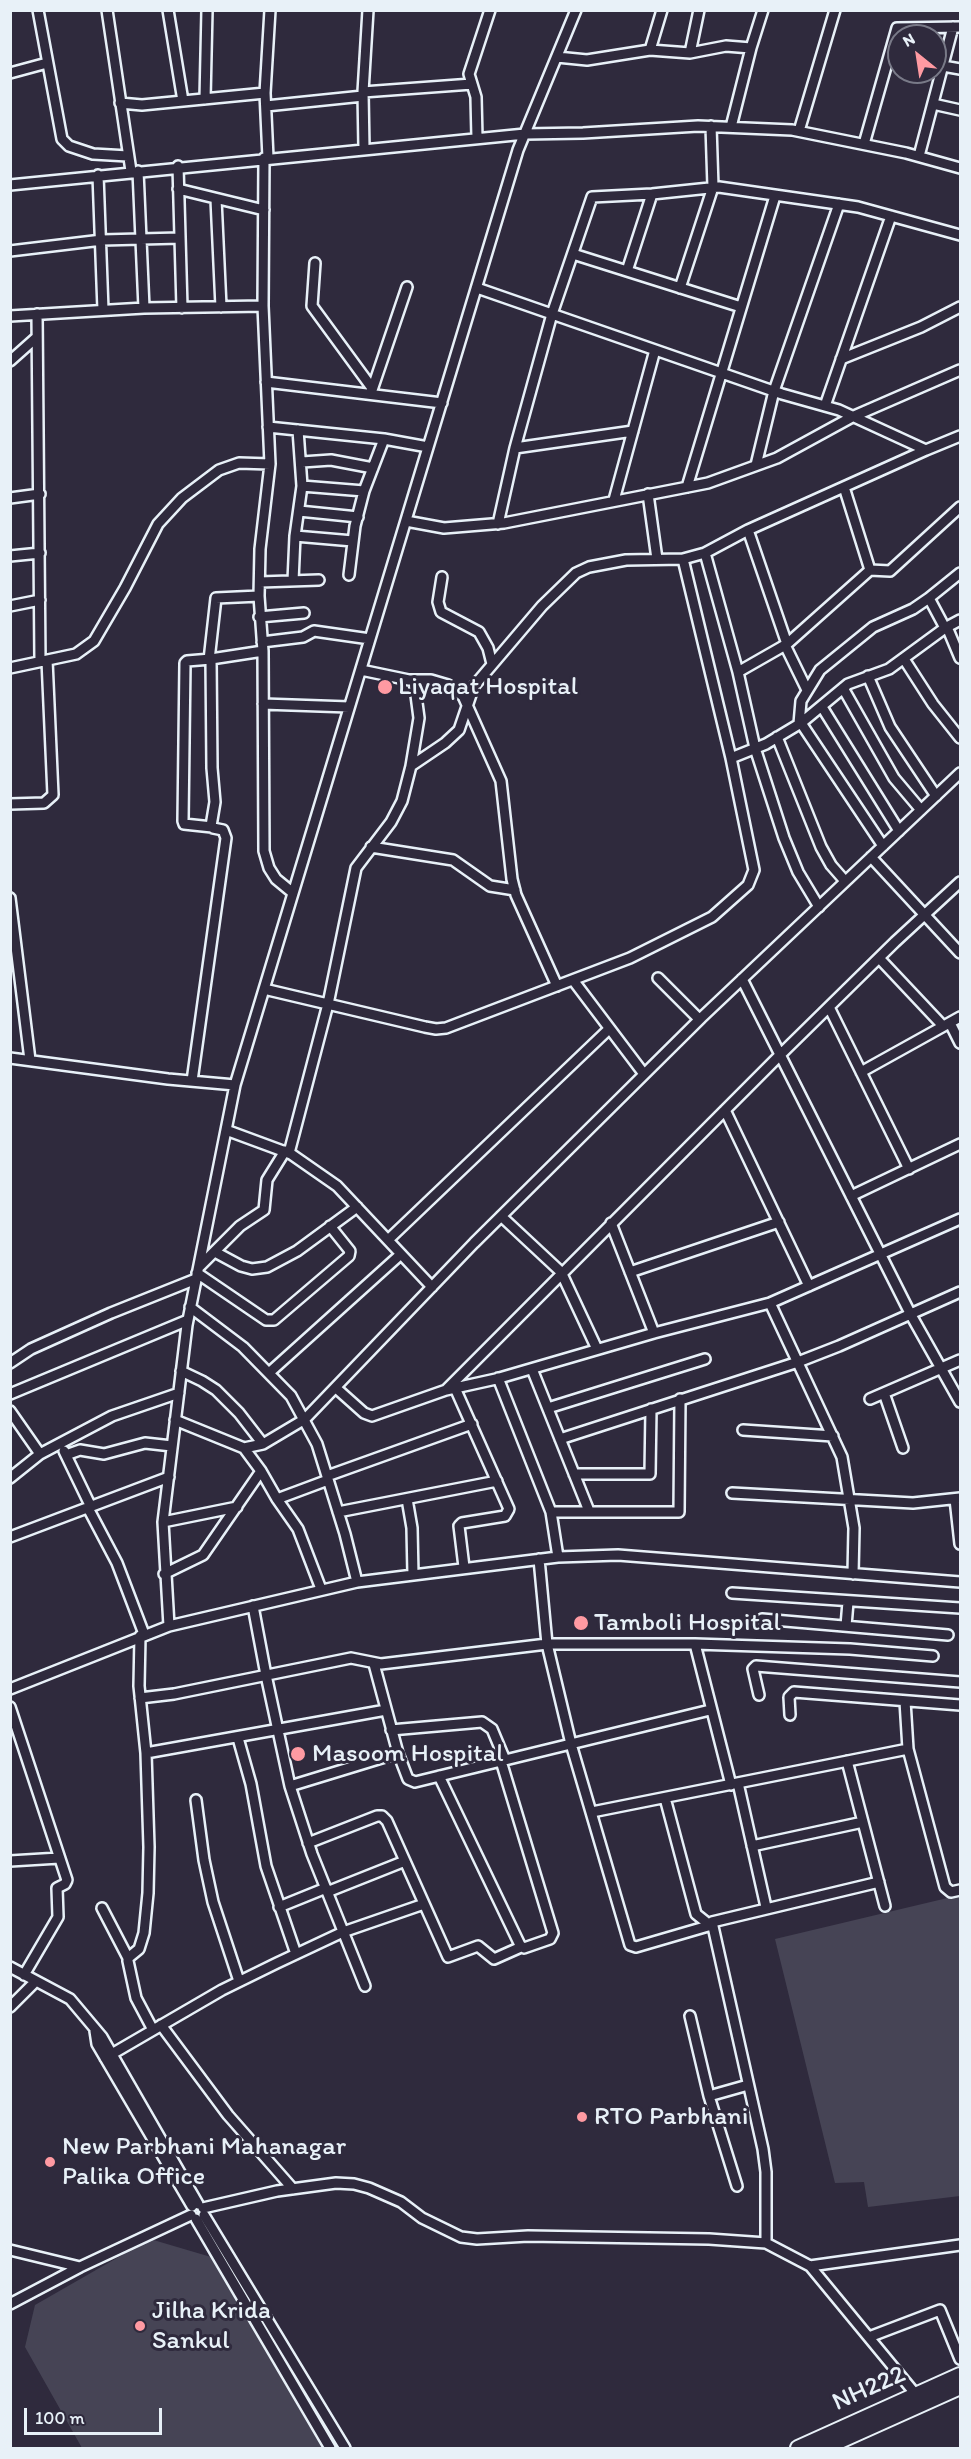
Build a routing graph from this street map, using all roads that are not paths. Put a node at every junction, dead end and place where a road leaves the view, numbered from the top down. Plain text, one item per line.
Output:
1 (38, 10) edge
2 (106, 10) edge
3 (168, 10) edge
4 (207, 10) edge
5 (270, 10) edge
6 (368, 10) edge
7 (490, 10) edge
8 (576, 10) edge
9 (662, 10) edge
10 (699, 10) edge
11 (763, 10) edge
12 (834, 10) edge
13 (957, 27) edge
14 (751, 48) junction
15 (650, 50) junction
16 (690, 53) junction
17 (947, 55) edge
18 (557, 57) junction
19 (47, 63) junction
20 (10, 73) edge
21 (471, 84) junction
22 (938, 84) edge
23 (265, 93) junction
24 (363, 94) junction
25 (205, 99) junction
26 (183, 101) junction
27 (120, 103) junction
28 (933, 104) junction
29 (266, 106) junction
30 (960, 110) edge
31 (711, 126) junction
32 (731, 127) junction
33 (799, 131) junction
34 (525, 134) junction
35 (477, 138) junction
36 (864, 144) junction
37 (364, 149) junction
38 (128, 156) junction
39 (919, 156) junction
40 (266, 158) junction
41 (178, 166) junction
42 (960, 168) edge
43 (134, 171) junction
44 (98, 175) junction
45 (10, 185) edge
46 (713, 188) junction
47 (178, 189) junction
48 (652, 194) junction
49 (775, 196) junction
50 (216, 199) junction
51 (839, 204) junction
52 (264, 210) junction
53 (891, 216) junction
54 (960, 235) edge
55 (180, 238) junction
56 (142, 239) junction
57 (102, 240) junction
58 (10, 251) edge
59 (573, 254) junction
60 (315, 263) dead end
61 (627, 271) junction
62 (407, 287) dead end
63 (477, 288) junction
64 (680, 288) junction
65 (263, 306) junction
66 (221, 307) junction
67 (741, 307) junction
68 (960, 307) edge
69 (182, 308) junction
70 (144, 309) junction
71 (103, 310) junction
72 (37, 314) junction
73 (552, 314) junction
74 (10, 316) edge
75 (37, 337) junction
76 (655, 350) junction
77 (841, 359) junction
78 (10, 361) edge
79 (960, 370) edge
80 (720, 373) junction
81 (266, 382) junction
82 (371, 391) junction
83 (774, 391) junction
84 (442, 403) junction
85 (825, 406) junction
86 (852, 417) junction
87 (268, 427) junction
88 (298, 430) junction
89 (633, 431) junction
90 (960, 436) edge
91 (384, 439) junction
92 (428, 447) junction
93 (515, 448) junction
94 (926, 450) junction
95 (302, 462) junction
96 (270, 464) junction
97 (756, 465) junction
98 (373, 468) junction
99 (302, 486) junction
100 (687, 487) junction
101 (844, 487) junction
102 (364, 491) junction
103 (40, 494) junction
104 (648, 494) junction
105 (10, 498) edge
106 (614, 500) junction
107 (960, 507) edge
108 (299, 511) junction
109 (358, 517) junction
110 (406, 521) junction
111 (498, 524) junction
112 (748, 530) junction
113 (295, 536) junction
114 (353, 541) junction
115 (40, 553) junction
116 (705, 553) junction
117 (10, 556) edge
118 (657, 559) junction
119 (683, 559) junction
120 (870, 570) junction
121 (960, 574) edge
122 (349, 575) dead end
123 (442, 576) dead end
124 (318, 580) dead end
125 (293, 581) junction
126 (260, 582) junction
127 (259, 596) junction
128 (929, 598) junction
129 (40, 600) junction
130 (10, 606) edge
131 (304, 613) dead end
132 (259, 617) junction
133 (960, 620) edge
134 (946, 628) junction
135 (370, 639) junction
136 (786, 644) junction
137 (262, 647) junction
138 (960, 658) edge
139 (210, 659) junction
140 (904, 659) junction
141 (43, 661) junction
142 (492, 664) junction
143 (10, 668) edge
144 (361, 670) junction
145 (738, 672) junction
146 (868, 676) junction
147 (414, 680) junction
148 (843, 688) junction
149 (807, 690) junction
150 (263, 704) junction
151 (468, 705) junction
152 (350, 707) junction
153 (822, 707) junction
154 (800, 724) junction
155 (777, 737) junction
156 (960, 738) edge
157 (755, 748) junction
158 (730, 758) junction
159 (411, 766) junction
160 (960, 773) edge
161 (936, 796) junction
162 (10, 804) edge
163 (921, 810) junction
164 (212, 827) junction
165 (899, 831) junction
166 (883, 846) junction
167 (371, 847) junction
168 (871, 857) junction
169 (845, 881) junction
170 (960, 882) edge
171 (515, 891) junction
172 (293, 893) junction
173 (10, 898) edge
174 (819, 907) junction
175 (925, 915) junction
176 (959, 949) edge
177 (879, 958) junction
178 (658, 978) dead end
179 (742, 979) junction
180 (573, 980) junction
181 (557, 986) junction
182 (264, 989) junction
183 (328, 1004) junction
184 (829, 1007) junction
185 (960, 1017) edge
186 (699, 1019) junction
187 (946, 1025) junction
188 (609, 1029) junction
189 (960, 1043) edge
190 (781, 1054) junction
191 (10, 1058) edge
192 (30, 1060) junction
193 (861, 1072) junction
194 (644, 1074) junction
195 (192, 1082) junction
196 (235, 1085) junction
197 (725, 1110) junction
198 (226, 1130) junction
199 (960, 1144) edge
200 (287, 1152) junction
201 (909, 1169) junction
202 (851, 1196) junction
203 (357, 1207) junction
204 (501, 1216) junction
205 (960, 1219) edge
206 (779, 1222) junction
207 (611, 1223) junction
208 (330, 1226) junction
209 (388, 1240) junction
210 (215, 1252) junction
211 (401, 1254) junction
212 (881, 1255) junction
213 (561, 1272) junction
214 (630, 1272) junction
215 (197, 1273) junction
216 (809, 1286) junction
217 (432, 1287) junction
218 (960, 1293) edge
219 (770, 1303) junction
220 (190, 1307) junction
221 (911, 1315) junction
222 (188, 1320) junction
223 (654, 1333) junction
224 (597, 1349) junction
225 (705, 1359) dead end
226 (960, 1360) edge
227 (11, 1362) edge
228 (798, 1362) junction
229 (942, 1368) junction
230 (532, 1369) junction
231 (181, 1371) junction
232 (270, 1372) junction
233 (498, 1378) junction
234 (336, 1388) junction
235 (451, 1389) junction
236 (179, 1393) junction
237 (884, 1393) junction
238 (10, 1394) edge
239 (680, 1399) junction
240 (870, 1399) dead end
241 (960, 1402) edge
242 (548, 1408) junction
243 (651, 1409) junction
244 (10, 1411) edge
245 (305, 1419) junction
246 (175, 1420) junction
247 (471, 1424) junction
248 (743, 1430) dead end
249 (833, 1436) junction
250 (560, 1438) junction
251 (61, 1444) junction
252 (264, 1444) junction
253 (172, 1446) junction
254 (244, 1448) junction
255 (903, 1448) dead end
256 (40, 1454) junction
257 (66, 1455) junction
258 (261, 1471) junction
259 (574, 1474) junction
260 (169, 1477) junction
261 (10, 1478) edge
262 (328, 1478) junction
263 (497, 1481) junction
264 (732, 1493) dead end
265 (958, 1498) edge
266 (277, 1499) junction
267 (407, 1499) junction
268 (850, 1500) junction
269 (237, 1507) junction
270 (89, 1508) junction
271 (589, 1511) junction
272 (338, 1512) junction
273 (551, 1512) junction
274 (163, 1522) junction
275 (10, 1537) edge
276 (960, 1544) edge
277 (558, 1557) junction
278 (539, 1559) junction
279 (464, 1567) junction
280 (164, 1574) junction
281 (853, 1574) junction
282 (413, 1575) junction
283 (357, 1582) junction
284 (960, 1582) edge
285 (321, 1589) junction
286 (732, 1593) dead end
287 (848, 1602) junction
288 (253, 1606) junction
289 (960, 1608) edge
290 (762, 1619) dead end
291 (169, 1626) junction
292 (846, 1626) junction
293 (142, 1635) junction
294 (948, 1635) dead end
295 (547, 1644) junction
296 (695, 1644) junction
297 (933, 1656) dead end
298 (374, 1664) junction
299 (266, 1675) junction
300 (960, 1682) edge
301 (10, 1689) edge
302 (759, 1695) dead end
303 (140, 1698) junction
304 (905, 1701) junction
305 (960, 1705) edge
306 (10, 1707) edge
307 (386, 1710) junction
308 (710, 1710) junction
309 (790, 1714) dead end
310 (391, 1730) junction
311 (279, 1731) junction
312 (238, 1738) junction
313 (571, 1744) junction
314 (908, 1749) junction
315 (398, 1753) junction
316 (146, 1754) junction
317 (503, 1760) junction
318 (847, 1761) junction
319 (440, 1776) junction
320 (734, 1784) junction
321 (290, 1786) junction
322 (664, 1798) junction
323 (196, 1800) dead end
324 (592, 1812) junction
325 (863, 1822) junction
326 (308, 1842) junction
327 (752, 1846) junction
328 (59, 1858) junction
329 (10, 1861) edge
330 (405, 1861) junction
331 (879, 1882) junction
332 (326, 1890) junction
333 (960, 1890) edge
334 (423, 1904) junction
335 (885, 1906) dead end
336 (279, 1907) junction
337 (766, 1907) junction
338 (102, 1908) dead end
339 (710, 1926) junction
340 (343, 1932) junction
341 (521, 1947) junction
342 (296, 1954) junction
343 (128, 1958) junction
344 (10, 1967) edge
345 (24, 1975) junction
346 (36, 1981) junction
347 (239, 1981) junction
348 (365, 1986) dead end
349 (10, 2007) edge
350 (690, 2016) dead end
351 (157, 2028) junction
352 (108, 2056) junction
353 (748, 2085) junction
354 (710, 2096) junction
355 (737, 2187) dead end
356 (293, 2189) junction
357 (197, 2211) junction
358 (766, 2243) junction
359 (960, 2245) edge
360 (10, 2250) edge
361 (810, 2266) junction
362 (80, 2267) junction
363 (10, 2304) edge
364 (869, 2337) junction
365 (960, 2359) edge
366 (960, 2375) edge
367 (960, 2387) edge
368 (920, 2399) junction
369 (330, 2448) edge
370 (345, 2448) edge
371 (798, 2448) edge
372 (824, 2448) edge

1 - 19 street
2 - 27 street
3 - 26 street
4 - 25 street
5 - 23 street
6 - 24 street
7 - 21 street
8 - 18 street
9 - 15 street
10 - 16 street
11 - 14 street
12 - 33 street
13 - 17 street
13 - 36 street
14 - 16 street
14 - 32 street
15 - 16 street
15 - 18 street
18 - 34 street
19 - 20 street
19 - 38 street
21 - 24 street
21 - 35 street
22 - 28 street
23 - 25 street
23 - 29 street
24 - 29 street
24 - 37 street
25 - 26 street
26 - 27 street
27 - 38 street
28 - 30 street
28 - 39 street
29 - 40 street
31 - 32 street
31 - 34 street
31 - 46 street
32 - 33 street
33 - 36 street
34 - 35 street
34 - 63 street
35 - 37 street
36 - 39 street
37 - 40 street
38 - 43 street
39 - 42 street
40 - 41 street
40 - 52 street
41 - 43 street
41 - 47 street
43 - 44 street
43 - 56 street
44 - 45 street
44 - 57 street
46 - 48 street
46 - 49 street
46 - 64 street
47 - 50 street
47 - 55 street
48 - 59 street
48 - 61 street
49 - 51 street
49 - 67 street
50 - 52 street
50 - 66 street
51 - 53 street
51 - 83 street
52 - 65 street
53 - 54 street
53 - 77 street
55 - 56 street
55 - 69 street
56 - 57 street
56 - 70 street
57 - 58 street
57 - 71 street
59 - 61 street
59 - 73 street
60 - 82 street
61 - 64 street
62 - 82 street
63 - 73 street
63 - 84 street
64 - 67 street
65 - 66 street
65 - 81 street
66 - 69 street
67 - 80 street
68 - 77 street
69 - 70 street
70 - 71 street
71 - 72 street
72 - 74 street
72 - 75 street
73 - 76 street
73 - 93 street
75 - 78 street
75 - 103 street
76 - 80 street
76 - 89 street
77 - 85 street
79 - 86 street
80 - 83 street
80 - 100 street
81 - 82 street
81 - 87 street
82 - 84 street
83 - 85 street
83 - 97 street
84 - 92 street
85 - 86 street
86 - 94 street
86 - 97 street
87 - 88 street
87 - 96 street
88 - 91 street
88 - 95 street
89 - 93 street
89 - 106 street
90 - 94 street
91 - 92 street
91 - 98 street
92 - 110 street
93 - 111 street
94 - 101 street
95 - 98 street
95 - 99 street
96 - 126 street
96 - 141 street
97 - 100 street
98 - 102 street
99 - 102 street
99 - 108 street
100 - 104 street
101 - 112 street
101 - 120 street
102 - 109 street
103 - 105 street
103 - 115 street
104 - 106 street
104 - 118 street
106 - 111 street
107 - 120 street
108 - 109 street
108 - 113 street
109 - 114 street
110 - 111 street
110 - 135 street
112 - 116 street
112 - 136 street
113 - 114 street
113 - 125 street
114 - 122 street
115 - 117 street
115 - 129 street
116 - 119 street
116 - 145 street
118 - 119 street
118 - 142 street
119 - 158 street
120 - 136 street
121 - 128 street
123 - 142 street
124 - 125 street
125 - 126 street
126 - 127 street
127 - 132 street
127 - 139 street
128 - 134 street
128 - 149 street
129 - 130 street
129 - 141 street
131 - 132 street
132 - 137 street
133 - 134 street
134 - 138 street
134 - 140 street
135 - 137 street
135 - 144 street
136 - 145 street
136 - 149 street
137 - 139 street
137 - 150 street
139 - 164 street
139 - 164 street
140 - 146 street
140 - 156 street
141 - 143 street
141 - 162 street
142 - 151 street
144 - 147 street
144 - 152 street
145 - 157 street
146 - 148 street
146 - 161 street
147 - 151 street
147 - 159 street
148 - 153 street
148 - 163 street
149 - 154 street
150 - 152 street
150 - 172 street
151 - 159 street
151 - 171 street
152 - 172 street
153 - 154 street
153 - 165 street
154 - 155 street
154 - 166 street
155 - 157 street
155 - 169 street
157 - 158 street
157 - 174 street
158 - 180 street
159 - 167 street
160 - 161 street
161 - 163 street
163 - 165 street
164 - 195 street
165 - 166 street
166 - 168 street
167 - 171 street
167 - 183 street
168 - 169 street
168 - 175 street
169 - 174 street
170 - 175 street
171 - 181 street
172 - 182 street
173 - 192 street
174 - 179 street
175 - 176 street
175 - 177 street
177 - 184 street
177 - 187 street
178 - 186 street
179 - 186 street
179 - 190 street
180 - 181 street
180 - 188 street
181 - 183 street
182 - 183 street
182 - 196 street
183 - 200 street
184 - 190 street
184 - 193 street
185 - 187 street
186 - 194 street
187 - 189 street
187 - 193 street
188 - 194 street
188 - 209 street
190 - 197 street
190 - 202 street
191 - 192 street
192 - 195 street
193 - 201 street
194 - 204 street
195 - 196 street
196 - 198 street
197 - 206 street
197 - 207 street
198 - 200 street
198 - 215 street
199 - 201 street
200 - 203 street
200 - 210 street
201 - 202 street
202 - 212 street
203 - 208 street
203 - 209 street
204 - 213 street
204 - 217 street
205 - 212 street
206 - 214 street
206 - 216 street
207 - 213 street
207 - 214 street
208 - 210 street
208 - 215 street
209 - 211 street
210 - 215 street
211 - 217 street
211 - 232 street
212 - 216 street
212 - 221 street
213 - 224 street
213 - 235 street
214 - 223 street
215 - 220 street
215 - 227 street
216 - 219 street
217 - 234 street
218 - 221 street
219 - 223 street
219 - 228 street
220 - 222 street
220 - 232 street
221 - 228 street
221 - 229 street
222 - 231 street
222 - 238 street
223 - 224 street
224 - 230 street
225 - 242 street
226 - 229 street
228 - 239 street
228 - 249 street
229 - 237 street
229 - 241 street
230 - 233 street
230 - 242 street
231 - 236 street
231 - 252 street
232 - 245 street
233 - 235 street
233 - 273 street
234 - 235 street
234 - 245 street
235 - 247 street
236 - 246 street
236 - 251 street
237 - 240 street
237 - 255 street
239 - 243 street
239 - 271 street
242 - 250 street
243 - 250 street
243 - 259 street
244 - 256 street
245 - 252 street
245 - 262 street
246 - 253 street
246 - 254 street
247 - 262 street
247 - 263 street
248 - 249 street
249 - 268 street
250 - 259 street
251 - 256 street
251 - 257 street
252 - 254 street
253 - 257 street
253 - 260 street
254 - 258 street
256 - 261 street
257 - 270 street
258 - 266 street
258 - 269 street
259 - 271 street
260 - 270 street
260 - 274 street
262 - 266 street
262 - 272 street
263 - 267 street
263 - 279 street
264 - 268 street
265 - 268 street
265 - 276 street
266 - 285 street
267 - 272 street
267 - 282 street
268 - 281 street
269 - 274 street
269 - 280 street
270 - 275 street
270 - 293 street
271 - 273 street
272 - 283 street
273 - 277 street
274 - 280 street
277 - 278 street
277 - 281 street
278 - 279 street
278 - 295 street
279 - 282 street
280 - 291 street
281 - 284 street
282 - 283 street
283 - 285 street
285 - 288 street
286 - 287 street
287 - 289 street
287 - 292 street
288 - 291 street
288 - 299 street
290 - 292 street
291 - 293 street
292 - 294 street
293 - 301 street
293 - 303 street
295 - 296 street
295 - 298 street
295 - 313 street
296 - 297 street
296 - 308 street
298 - 299 street
298 - 307 street
299 - 303 street
299 - 311 street
300 - 302 street
303 - 316 street
304 - 305 street
304 - 309 street
304 - 314 street
306 - 328 street
307 - 310 street
307 - 311 street
308 - 313 street
308 - 320 street
310 - 315 street
310 - 317 street
311 - 312 street
311 - 321 street
312 - 316 street
312 - 336 street
313 - 317 street
313 - 324 street
314 - 318 street
314 - 333 street
315 - 319 street
315 - 321 street
316 - 343 street
317 - 319 street
317 - 341 street
318 - 320 street
318 - 325 street
319 - 341 street
320 - 322 street
320 - 327 street
321 - 326 street
322 - 324 street
322 - 339 street
323 - 347 street
324 - 339 street
325 - 327 street
325 - 331 street
326 - 330 street
326 - 332 street
327 - 337 street
328 - 329 street
328 - 345 street
330 - 332 street
330 - 334 street
331 - 335 street
331 - 337 street
332 - 336 street
332 - 340 street
334 - 340 street
334 - 341 street
336 - 342 street
337 - 339 street
338 - 343 street
339 - 353 street
340 - 342 street
340 - 348 street
342 - 347 street
343 - 351 street
344 - 345 street
345 - 346 street
346 - 349 street
346 - 352 street
347 - 351 street
350 - 354 street
351 - 352 street
351 - 356 street
352 - 357 street
353 - 354 street
353 - 358 street
354 - 355 street
356 - 357 street
356 - 358 street
357 - 362 street
357 - 369 street
357 - 370 street
358 - 361 street
359 - 361 street
360 - 362 street
361 - 364 street
362 - 363 street
364 - 365 street
364 - 368 street
366 - 368 highway, NH222
367 - 368 highway, NH222
368 - 371 highway, NH222
368 - 372 highway, NH222

